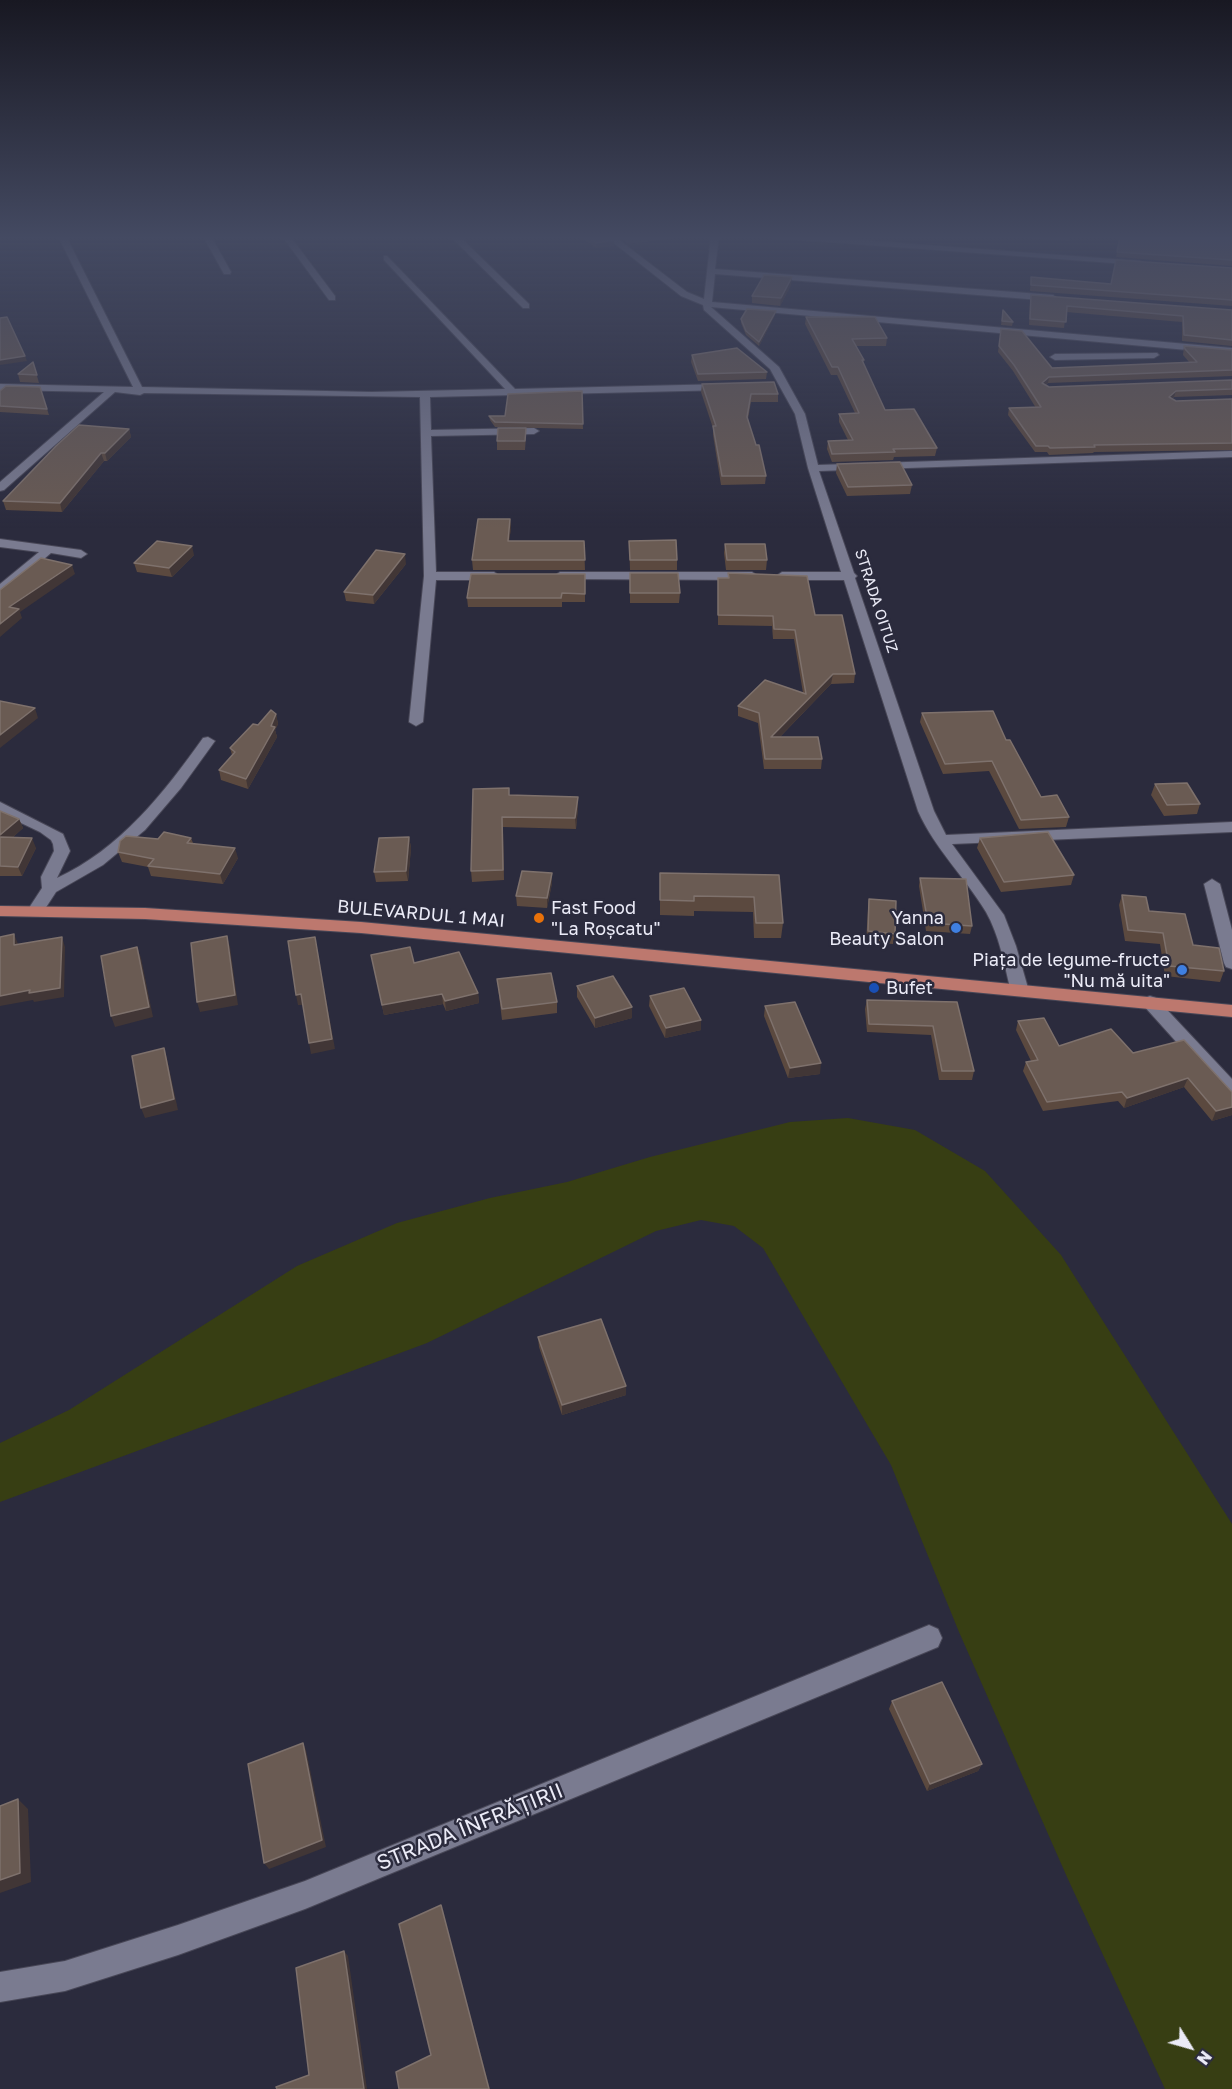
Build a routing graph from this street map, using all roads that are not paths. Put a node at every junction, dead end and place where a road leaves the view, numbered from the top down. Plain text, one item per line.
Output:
1 (111, 333) edge
2 (458, 333) edge
3 (735, 333) edge
4 (1036, 333) edge
5 (1209, 349) junction
6 (1232, 351) edge
7 (1055, 357) dead end
8 (738, 386) edge
9 (0, 387) edge
10 (111, 391) junction
11 (140, 392) junction
12 (514, 393) junction
13 (425, 395) junction
14 (534, 431) edge
15 (426, 433) junction
16 (1232, 454) edge
17 (813, 468) junction
18 (0, 488) edge
19 (0, 543) edge
20 (48, 550) junction
21 (81, 554) dead end
22 (430, 576) junction
23 (512, 576) edge
24 (547, 576) edge
25 (851, 576) junction
26 (0, 590) edge
27 (416, 722) dead end
28 (208, 741) dead end
29 (0, 807) edge
30 (1232, 827) edge
31 (941, 840) junction
32 (1212, 884) dead end
33 (50, 888) junction
34 (0, 911) edge
35 (35, 911) junction
36 (1232, 963) edge
37 (1019, 988) junction
38 (1150, 1002) junction
39 (1232, 1011) edge
40 (1232, 1091) edge
41 (929, 1638) dead end
42 (0, 1987) edge

1 - 11 street
2 - 12 street
3 - 17 street, STRADA OITUZ
4 - 5 street
5 - 6 street
5 - 7 street
8 - 12 street
9 - 10 street
10 - 11 street
10 - 18 street
11 - 13 street
12 - 13 street
13 - 15 street
14 - 15 street
15 - 22 street
16 - 17 street
17 - 25 street, STRADA OITUZ
19 - 20 street
20 - 21 street
20 - 26 street
22 - 23 street
22 - 27 street
24 - 25 street
25 - 31 street, STRADA OITUZ
28 - 33 street
29 - 33 street
30 - 31 street
31 - 37 street, STRADA OITUZ
32 - 36 street
33 - 35 street
34 - 35 main road, BULEVARDUL 1 MAI
35 - 37 main road, BULEVARDUL 1 MAI
37 - 38 main road, BULEVARDUL 1 MAI
38 - 39 main road, BULEVARDUL 1 MAI
38 - 40 street
41 - 42 street, STRADA ÎNFRĂȚIRII

